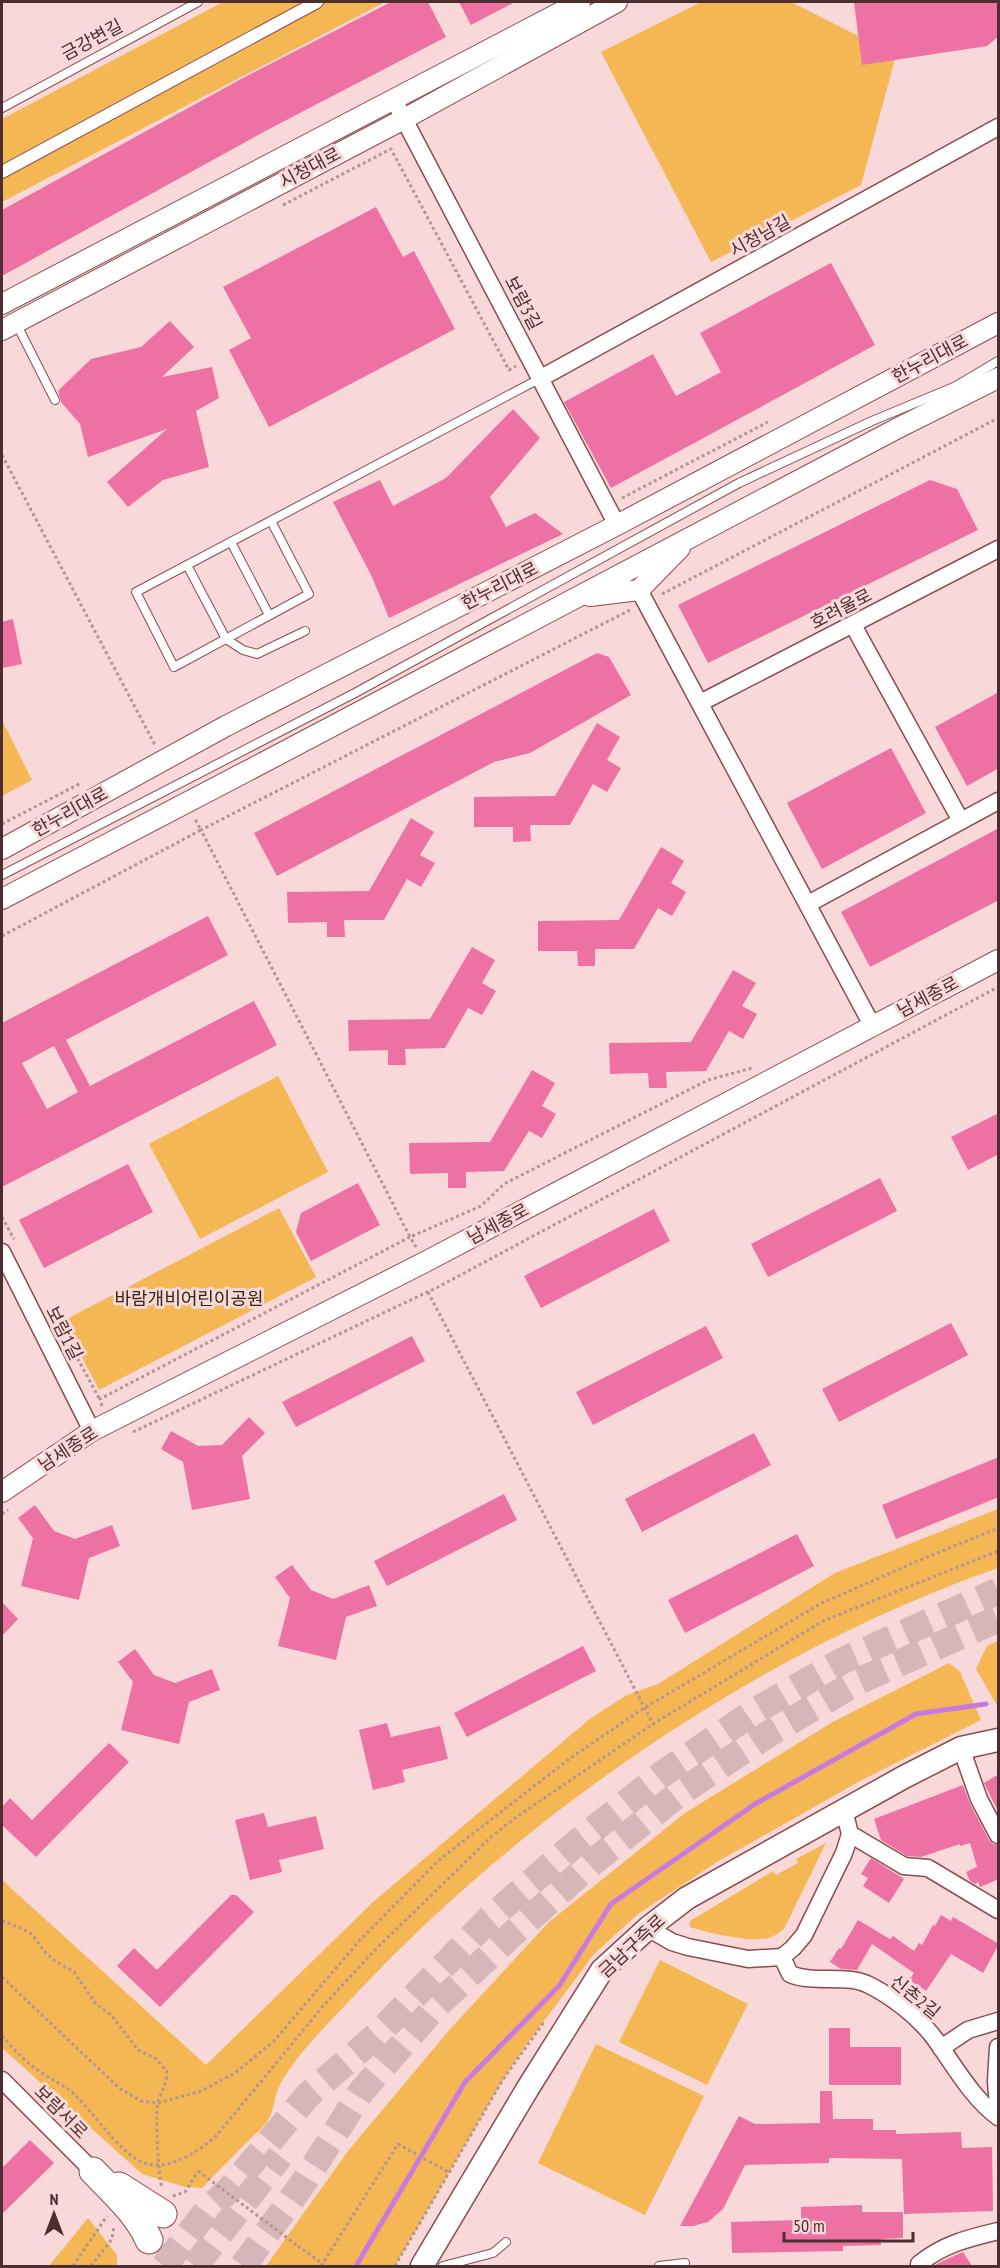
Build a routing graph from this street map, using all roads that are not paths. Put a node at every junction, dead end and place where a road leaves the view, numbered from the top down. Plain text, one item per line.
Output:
1 (198, 2) edge
2 (317, 2) edge
3 (580, 2) edge
4 (617, 2) edge
5 (394, 100) junction
6 (2, 108) edge
7 (404, 119) junction
8 (999, 127) edge
9 (2, 172) edge
10 (2, 304) edge
11 (999, 323) edge
12 (9, 326) edge
13 (999, 361) edge
14 (541, 378) junction
15 (999, 378) edge
16 (55, 400) dead end
17 (271, 521) junction
18 (617, 525) junction
19 (692, 536) junction
20 (231, 542) junction
21 (999, 549) edge
22 (187, 565) junction
23 (643, 596) junction
24 (572, 599) junction
25 (269, 615) junction
26 (853, 625) junction
27 (305, 631) dead end
28 (226, 639) junction
29 (700, 704) junction
30 (999, 801) edge
31 (961, 821) junction
32 (2, 849) edge
33 (2, 875) edge
34 (2, 898) edge
35 (808, 904) junction
36 (999, 960) edge
37 (873, 1027) junction
38 (2, 1252) edge
39 (92, 1431) junction
40 (6, 1500) edge
41 (999, 1740) edge
42 (960, 1748) junction
43 (844, 1810) junction
44 (850, 1834) junction
45 (999, 1835) edge
46 (999, 1910) edge
47 (648, 1928) junction
48 (782, 1957) junction
49 (999, 2021) edge
50 (999, 2047) edge
51 (941, 2048) junction
52 (2, 2080) edge
53 (999, 2106) edge
54 (999, 2117) edge
55 (93, 2171) junction
56 (165, 2201) road end
57 (999, 2231) edge
58 (149, 2240) dead end
59 (506, 2242) dead end
60 (685, 2263) dead end
61 (422, 2266) edge
62 (443, 2266) edge
63 (659, 2266) edge
64 (918, 2266) edge

1 - 6 lane, 금강변길
2 - 9 street
3 - 5 street, 시청대로
4 - 7 street, 시청대로
5 - 7 street, 보람3길
5 - 10 street, 시청대로
7 - 12 street, 시청대로
7 - 14 street, 보람3길
8 - 14 street, 시청남길
11 - 18 street, 한누리대로
12 - 16 lane
13 - 33 lane
14 - 17 lane
14 - 18 street, 보람3길
15 - 19 street
17 - 20 lane
17 - 25 lane
18 - 32 street, 한누리대로
19 - 23 street
19 - 24 street
20 - 22 lane
20 - 25 lane
21 - 26 street, 호려울로
22 - 28 lane
22 - 28 lane
23 - 24 street
23 - 29 street
24 - 34 street
25 - 28 lane
26 - 29 street, 호려울로
26 - 31 street
27 - 28 lane
29 - 35 street
30 - 31 street
31 - 35 street
35 - 37 street
36 - 37 street, 남세종로
37 - 39 street, 남세종로
38 - 39 street, 보람1길
39 - 40 street, 남세종로
41 - 42 main road, 금남구즉로
42 - 43 main road, 금남구즉로
42 - 45 street
43 - 44 street
43 - 47 main road, 금남구즉로
44 - 46 street
44 - 48 street
47 - 48 street
47 - 61 main road, 금남구즉로
48 - 51 street, 신촌2길
49 - 51 street
50 - 53 street
51 - 54 street, 신촌2길
52 - 55 street, 보람서로
55 - 56 highway
55 - 58 highway
57 - 64 street
59 - 62 lane
60 - 63 lane

